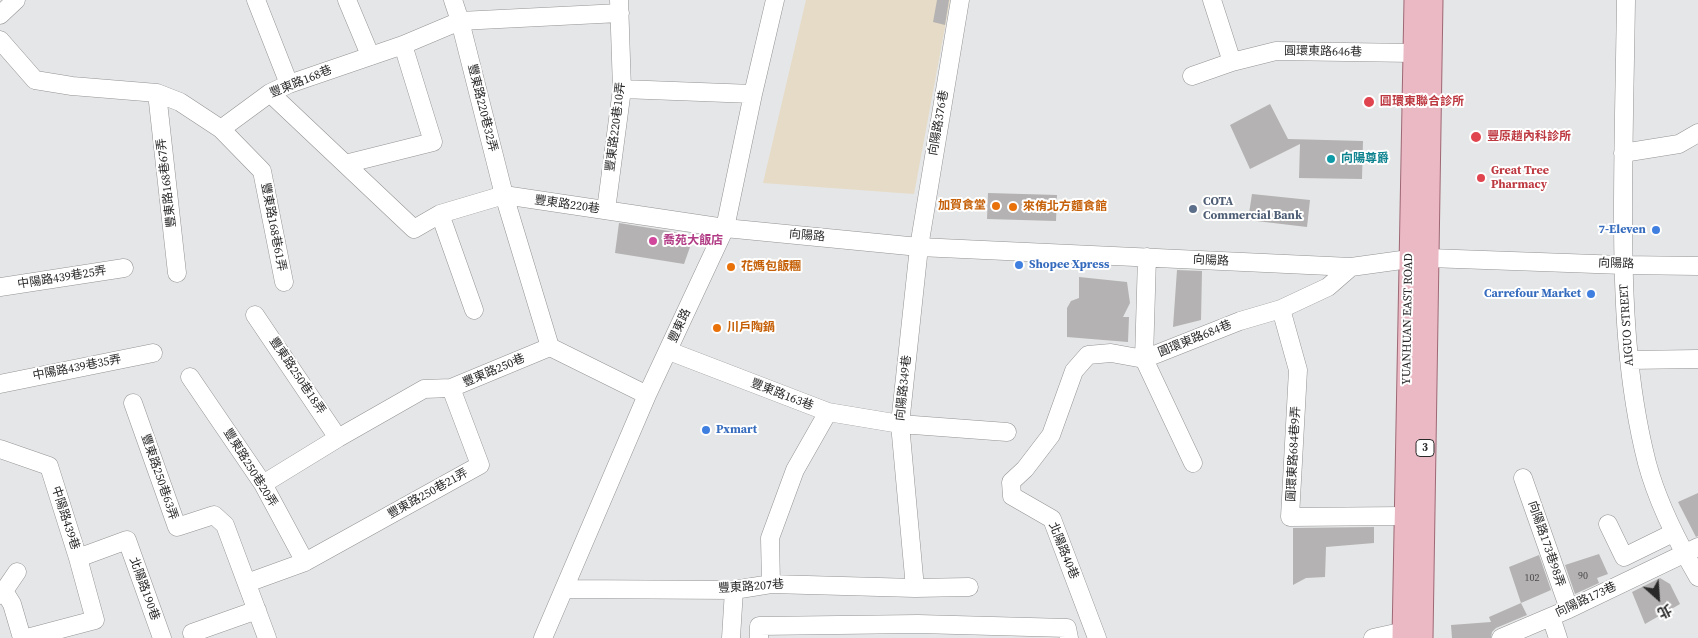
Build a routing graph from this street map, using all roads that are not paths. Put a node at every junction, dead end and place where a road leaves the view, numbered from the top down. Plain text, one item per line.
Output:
1 (16, 0) edge
2 (256, 0) edge
3 (347, 0) edge
4 (453, 0) edge
5 (775, 0) edge
6 (960, 0) edge
7 (1212, 0) edge
8 (1414, 0) edge
9 (1432, 0) edge
10 (1626, 0) edge
11 (620, 6) edge
12 (0, 15) edge
13 (460, 21) junction
14 (0, 40) edge
15 (402, 45) junction
16 (1414, 53) junction
17 (370, 55) junction
18 (1232, 62) junction
19 (1192, 76) dead end
20 (289, 84) junction
21 (622, 90) junction
22 (157, 93) junction
23 (270, 93) junction
24 (752, 94) junction
25 (221, 129) junction
26 (1698, 133) edge
27 (1623, 153) junction
28 (344, 164) junction
29 (504, 195) junction
30 (606, 210) junction
31 (440, 214) junction
32 (725, 228) junction
33 (919, 247) junction
34 (1147, 258) junction
35 (1419, 259) junction
36 (1623, 265) junction
37 (1698, 266) edge
38 (1351, 267) junction
39 (124, 268) dead end
40 (177, 273) dead end
41 (284, 282) dead end
42 (0, 287) edge
43 (1281, 309) junction
44 (474, 310) dead end
45 (255, 315) dead end
46 (550, 347) junction
47 (669, 351) junction
48 (153, 353) dead end
49 (1698, 359) edge
50 (1144, 360) junction
51 (1629, 360) junction
52 (190, 377) dead end
53 (0, 384) edge
54 (451, 388) junction
55 (647, 395) junction
56 (133, 403) dead end
57 (828, 412) junction
58 (900, 424) junction
59 (1007, 432) dead end
60 (338, 438) junction
61 (0, 449) edge
62 (1193, 462) dead end
63 (1523, 478) dead end
64 (1011, 482) joint
65 (263, 484) junction
66 (1404, 516) junction
67 (1608, 524) dead end
68 (1672, 532) junction
69 (1691, 551) edge
70 (78, 558) junction
71 (305, 562) junction
72 (17, 572) dead end
73 (1698, 576) edge
74 (247, 583) junction
75 (772, 584) junction
76 (969, 586) dead end
77 (915, 588) junction
78 (564, 589) junction
79 (734, 590) junction
80 (2, 593) edge
81 (1569, 609) junction
82 (257, 610) junction
83 (1551, 617) junction
84 (920, 631) edge
85 (939, 631) edge
86 (192, 633) dead end
87 (1412, 634) edge
88 (22, 638) edge
89 (27, 638) edge
90 (162, 638) edge
91 (268, 638) edge
92 (543, 638) edge
93 (731, 638) edge
94 (759, 638) edge
95 (1069, 638) edge
96 (1097, 638) edge
97 (1373, 638) edge
98 (1501, 638) edge
99 (1558, 638) edge

1 - 12 street
2 - 20 street
3 - 17 street
4 - 13 street, 豐東路220巷32弄
5 - 24 street, 豐東路
6 - 33 street, 向陽路376巷
7 - 18 street
8 - 16 main road, YUANHUAN EAST ROAD / 3
9 - 35 main road, YUANHUAN EAST ROAD / 3
10 - 27 street, AIGUO STREET
11 - 13 street, 豐東路168巷
11 - 21 street, 豐東路220巷10弄
13 - 15 street, 豐東路168巷
13 - 29 street, 豐東路220巷32弄
14 - 22 street
15 - 17 street, 豐東路168巷
15 - 28 street
16 - 18 street, 圓環東路646巷
16 - 35 main road, YUANHUAN EAST ROAD / 3
17 - 20 street, 豐東路168巷
18 - 19 street, 圓環東路646巷
20 - 23 street, 豐東路168巷
21 - 24 street
21 - 30 street, 豐東路220巷10弄
22 - 25 street
22 - 40 street, 豐東路168巷67弄
23 - 25 street, 豐東路168巷
23 - 28 street
24 - 32 street, 豐東路
25 - 41 street, 豐東路168巷61弄
26 - 27 street
27 - 36 street, AIGUO STREET
28 - 31 street, 豐東路220巷
29 - 30 street, 豐東路220巷
29 - 31 street, 豐東路220巷
29 - 46 street, 豐東路220巷32弄
30 - 32 street, 豐東路220巷
31 - 44 street
32 - 33 street, 向陽路
32 - 47 street, 豐東路
33 - 34 street, 向陽路
33 - 58 street, 向陽路349巷
34 - 38 street, 向陽路
34 - 50 street
35 - 36 street, 向陽路
35 - 38 street, 向陽路
35 - 66 main road, YUANHUAN EAST ROAD / 3
35 - 87 main road, YUANHUAN EAST ROAD / 3
36 - 37 street, 向陽路
36 - 51 street, AIGUO STREET
38 - 43 street, 圓環東路684巷
39 - 42 street, 中陽路439巷25弄
43 - 50 street, 圓環東路684巷
43 - 66 street, 圓環東路684巷9弄
45 - 60 street, 豐東路250巷18弄
46 - 54 street, 豐東路250巷
46 - 55 street
47 - 55 street, 豐東路
47 - 57 street, 豐東路163巷
48 - 53 street, 中陽路439巷35弄
49 - 51 street
50 - 62 street
50 - 64 street, 圓環東路684巷
51 - 68 street, AIGUO STREET
52 - 65 street, 豐東路250巷20弄
54 - 60 street, 豐東路250巷
54 - 71 street, 豐東路250巷21弄
55 - 78 street, 豐東路
56 - 74 street, 豐東路250巷63弄
57 - 58 street, 豐東路163巷
57 - 75 street
58 - 59 street, 豐東路163巷
58 - 77 street, 向陽路349巷
60 - 65 street, 豐東路250巷
61 - 70 street, 中陽路439巷
63 - 81 street, 向陽路173巷98弄
64 - 96 street, 北陽路40巷
65 - 71 street, 豐東路250巷20弄
66 - 87 main road, YUANHUAN EAST ROAD / 3
67 - 68 street
68 - 69 street, AIGUO STREET
69 - 73 street, AIGUO STREET
69 - 81 street, 向陽路173巷
70 - 89 street, 中陽路439巷
70 - 90 street, 北陽路190巷
71 - 74 street
72 - 80 street
74 - 82 street, 豐東路250巷63弄
75 - 77 street, 豐東路207巷
75 - 79 street, 豐東路207巷
76 - 77 street, 豐東路207巷
78 - 79 street, 豐東路207巷
78 - 92 street, 豐東路
79 - 93 street
80 - 88 street
81 - 83 street, 向陽路173巷
82 - 86 street
82 - 91 street, 豐東路250巷63弄
83 - 98 street, 向陽路173巷
83 - 99 street
84 - 85 street
84 - 94 street
85 - 95 street
87 - 97 street

